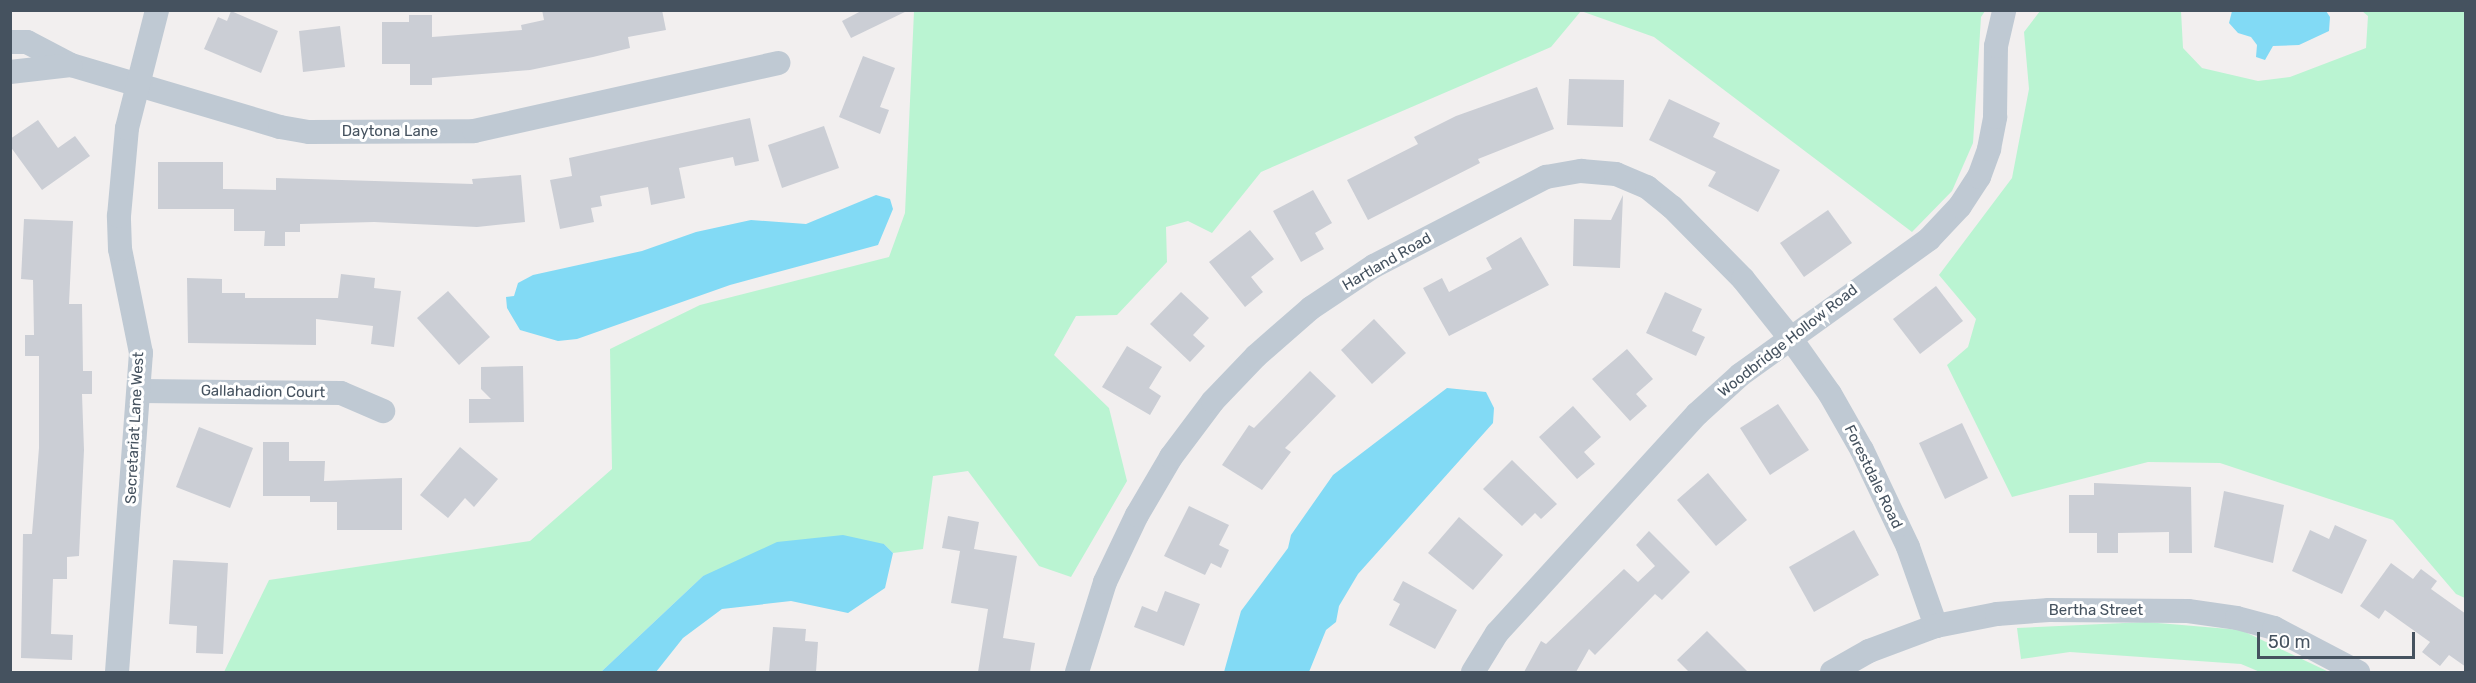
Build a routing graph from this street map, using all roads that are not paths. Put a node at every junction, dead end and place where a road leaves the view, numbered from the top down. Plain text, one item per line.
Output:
1 (158, 10) edge
2 (2004, 10) edge
3 (10, 42) edge
4 (778, 63) dead end
5 (71, 65) junction
6 (10, 72) edge
7 (138, 82) junction
8 (1791, 339) junction
9 (140, 391) junction
10 (383, 411) dead end
11 (1936, 626) junction
12 (117, 672) edge
13 (1077, 672) edge
14 (1473, 672) edge
15 (1832, 672) edge
16 (2358, 672) edge

1 - 7 street, Secretariat Lane West
2 - 8 street, Woodbridge Hollow Road
3 - 5 street, Daytona Lane
4 - 7 street, Daytona Lane
5 - 6 street
5 - 7 street, Daytona Lane
7 - 9 street, Secretariat Lane West
8 - 11 street, Forestdale Road
8 - 13 street, Hartland Road
8 - 14 street, Woodbridge Hollow Road
9 - 10 street, Gallahadion Court
9 - 12 street, Secretariat Lane West
11 - 15 street, Bertha Street
11 - 16 street, Bertha Street

